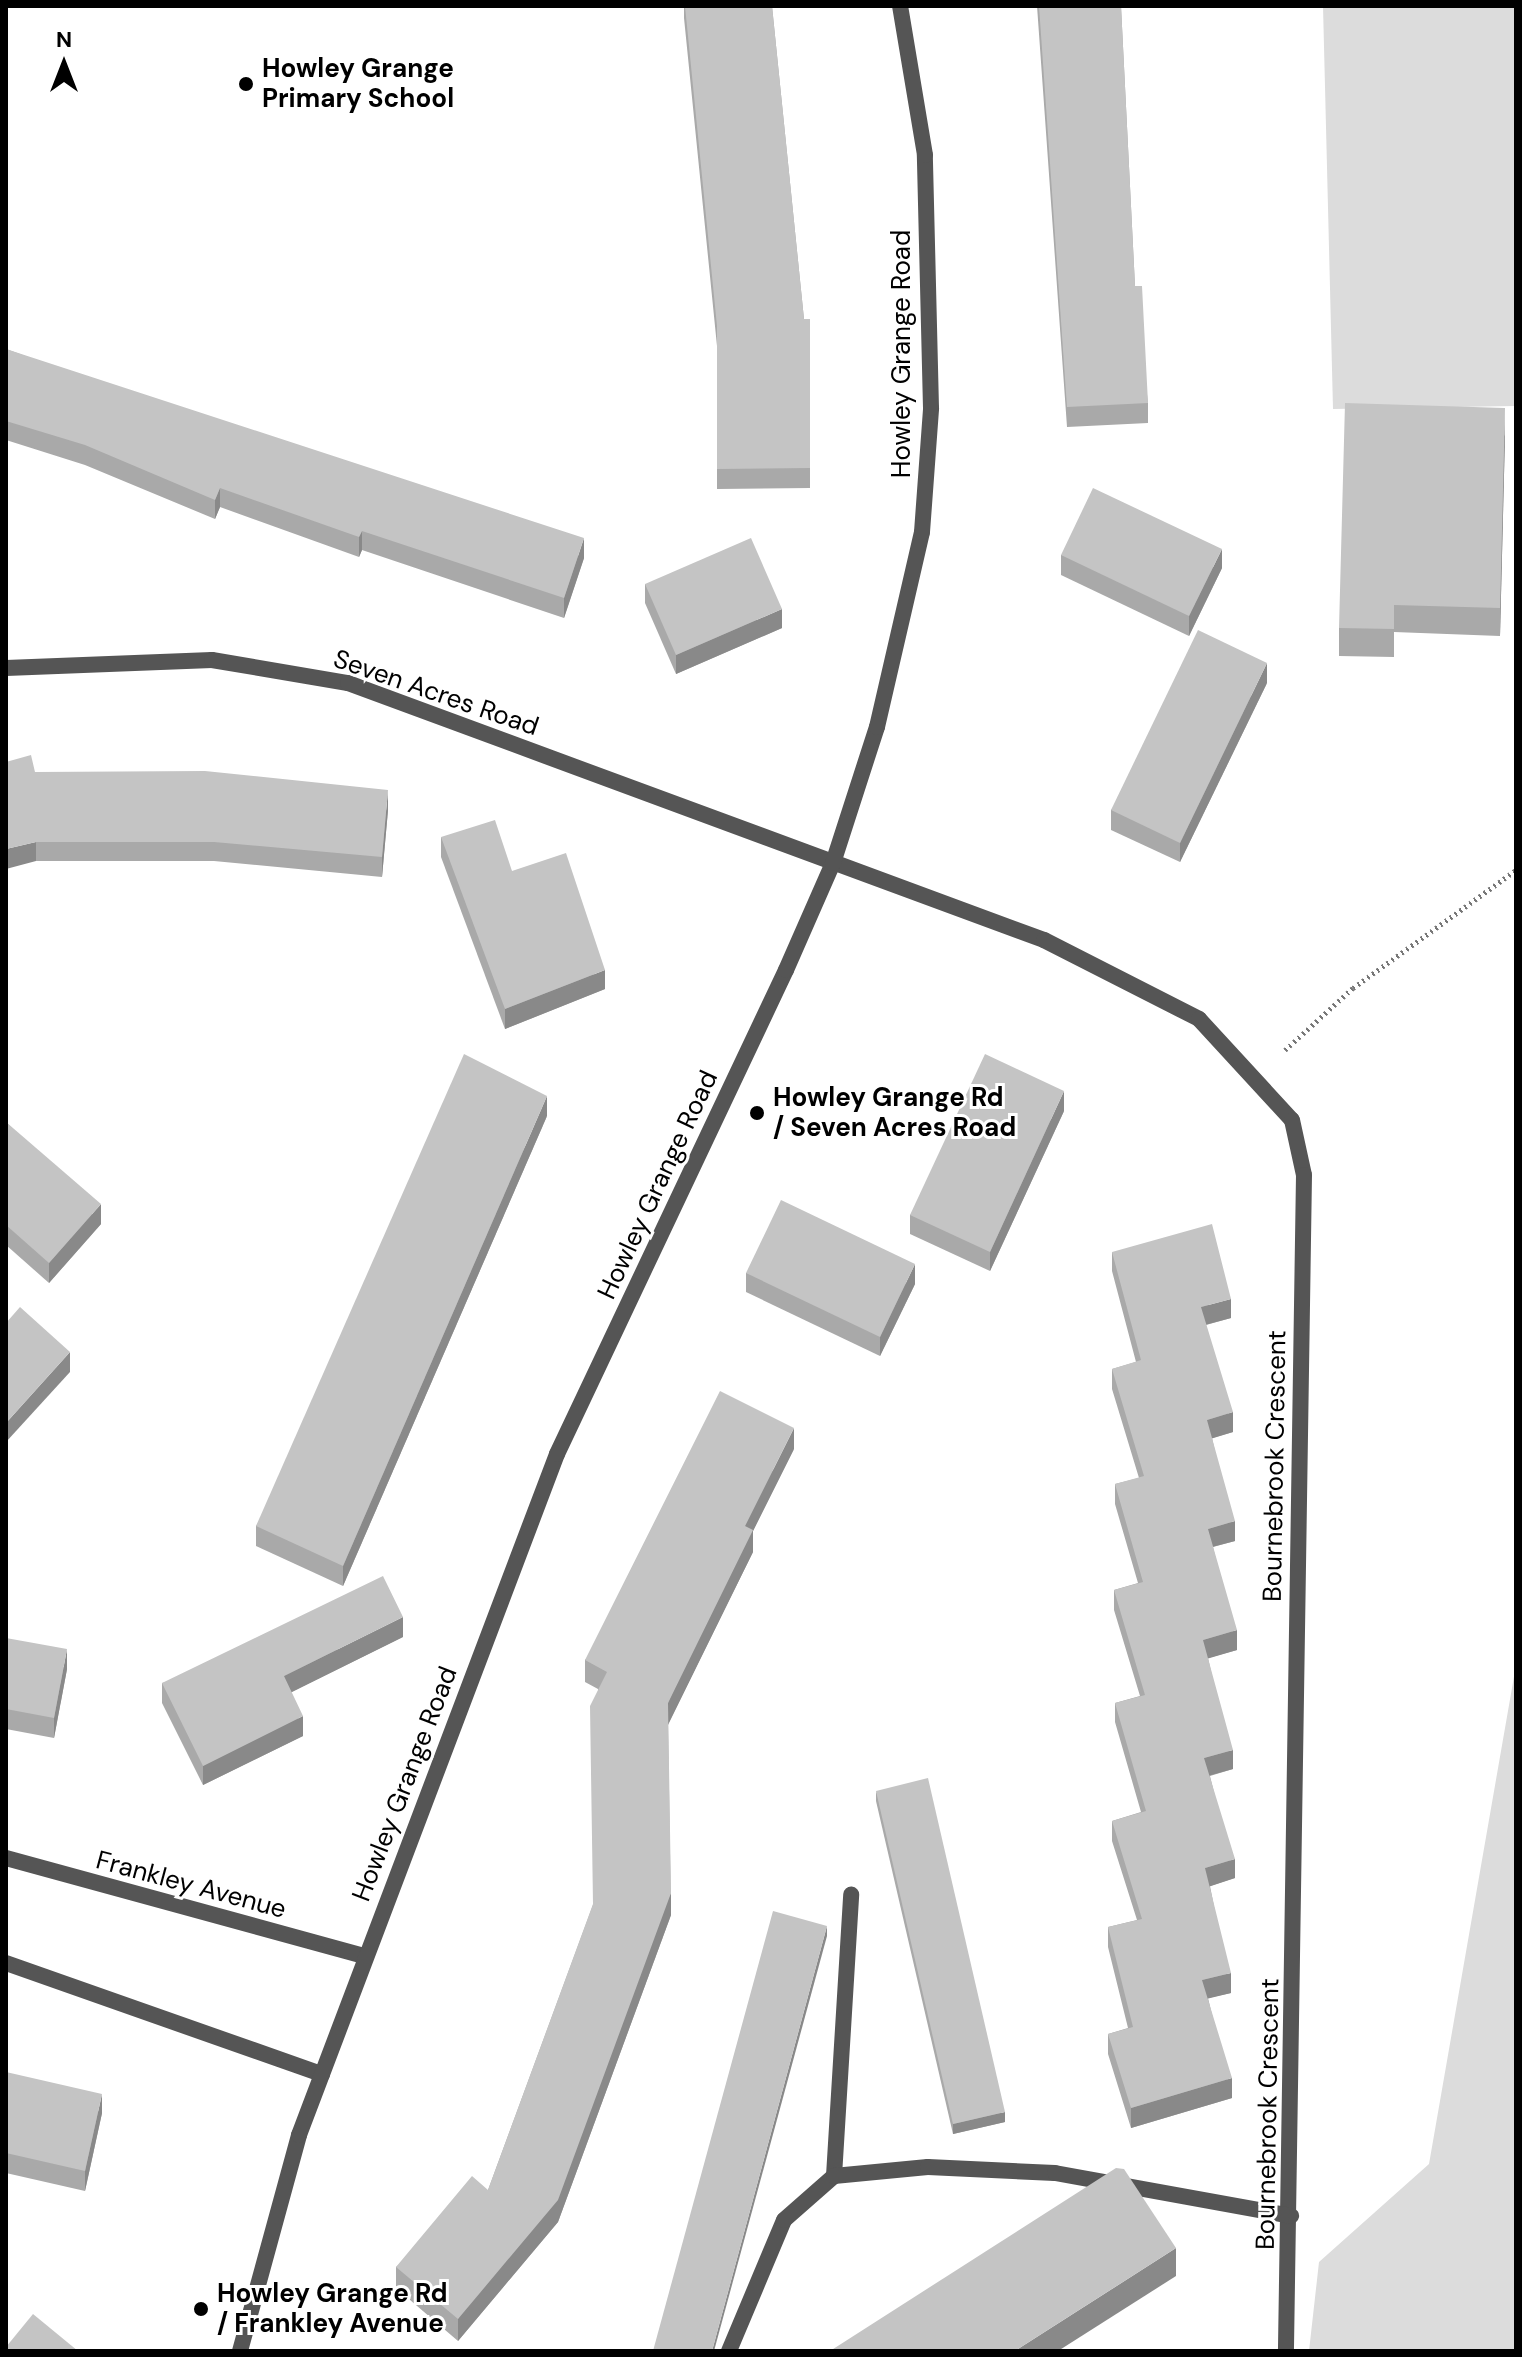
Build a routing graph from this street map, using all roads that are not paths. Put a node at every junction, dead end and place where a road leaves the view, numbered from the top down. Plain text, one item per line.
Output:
1 (900, 6) edge
2 (6, 668) edge
3 (833, 863) junction
4 (6, 1858) edge
5 (851, 1895) dead end
6 (365, 1956) junction
7 (6, 1963) edge
8 (322, 2074) junction
9 (834, 2176) junction
10 (1291, 2216) junction
11 (240, 2351) edge
12 (729, 2351) edge
13 (1286, 2351) edge

1 - 3 street, Howley Grange Road
2 - 3 street, Seven Acres Road
3 - 6 street, Howley Grange Road
3 - 10 street, Bournebrook Crescent
4 - 6 street, Frankley Avenue
5 - 9 street
6 - 8 street, Howley Grange Road
7 - 8 street
8 - 11 street, Howley Grange Road
9 - 10 street
9 - 12 street
10 - 13 street, Bournebrook Crescent

